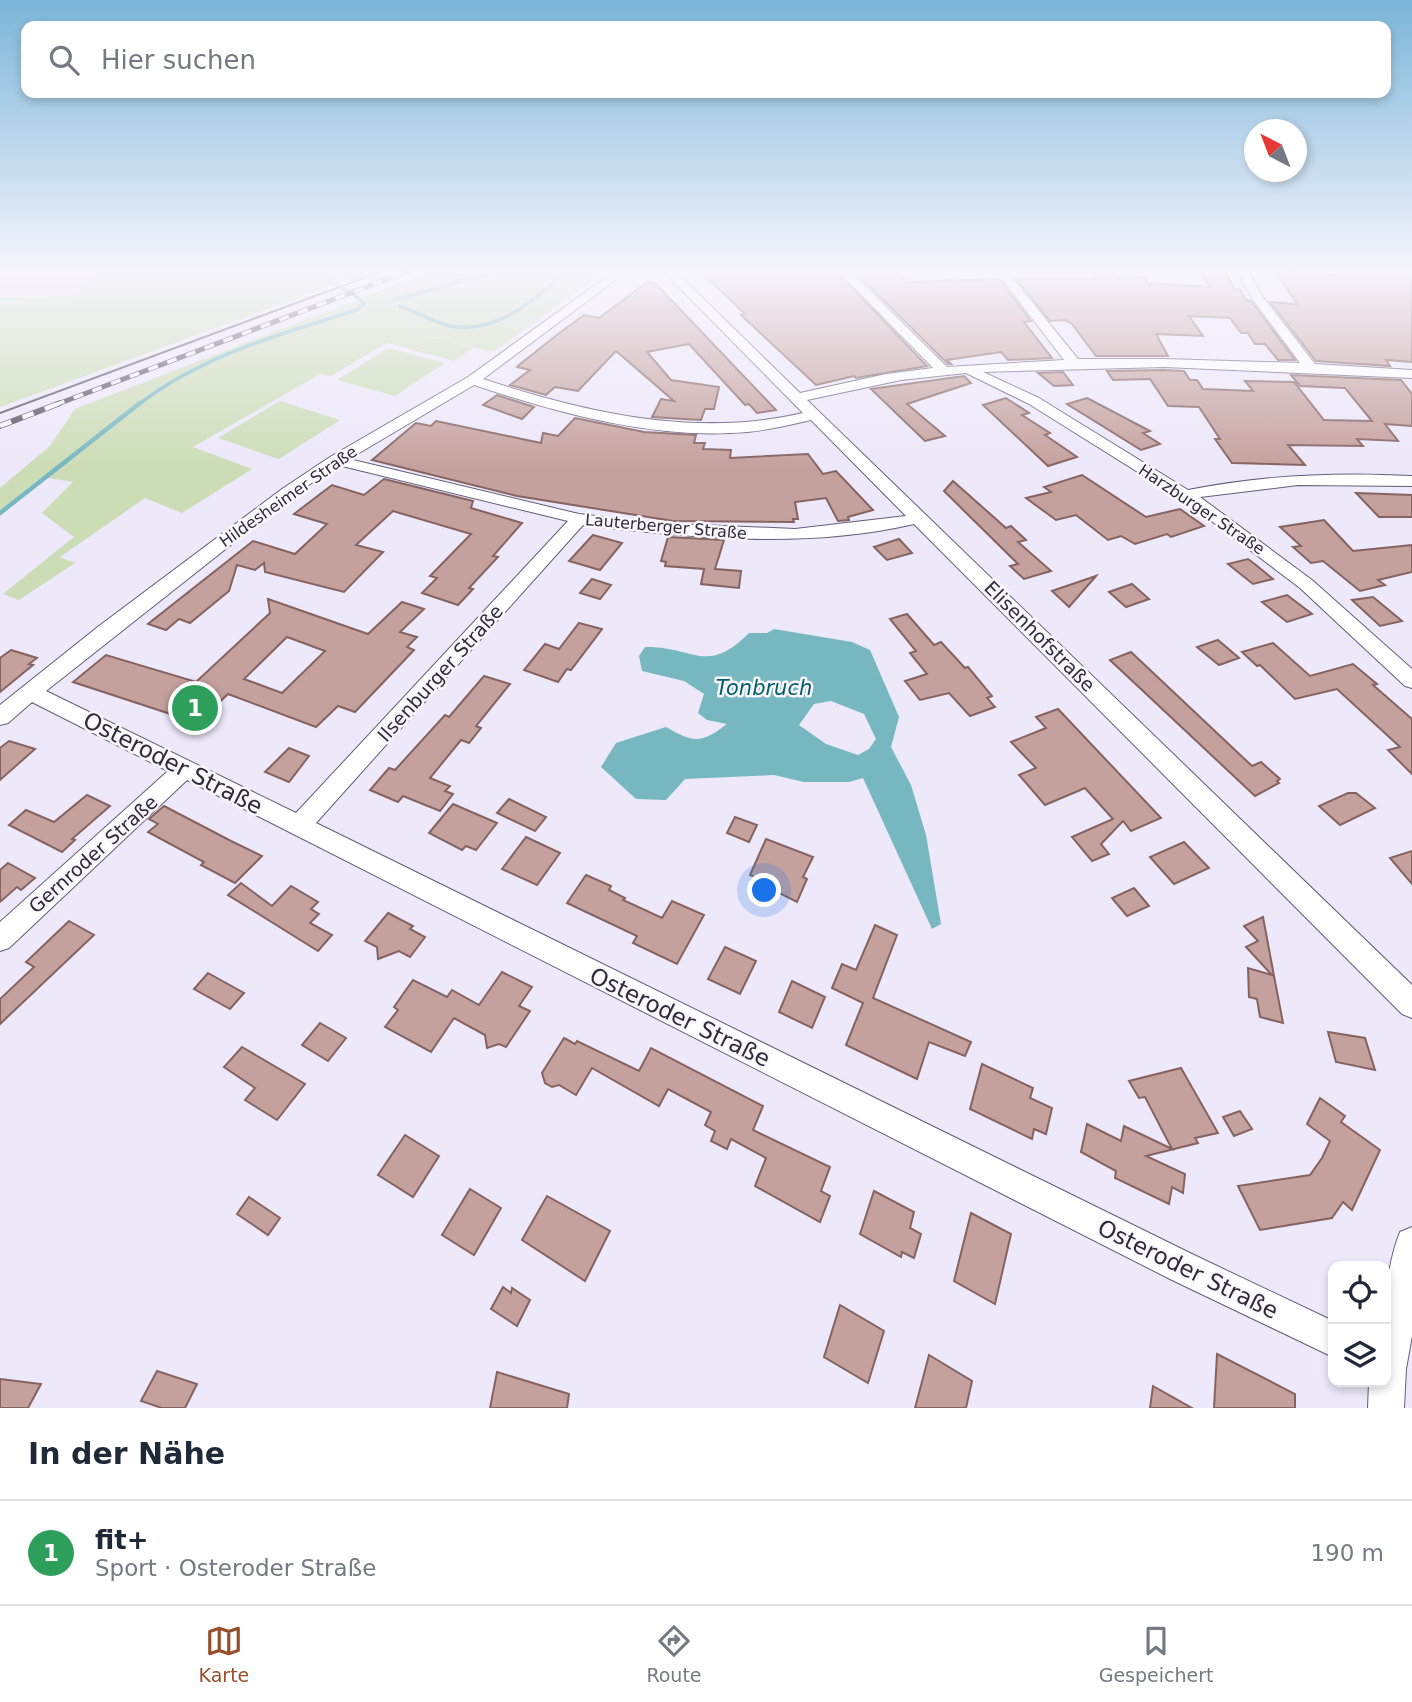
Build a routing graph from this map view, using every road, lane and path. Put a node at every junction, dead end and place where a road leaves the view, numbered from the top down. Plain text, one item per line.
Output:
1 (534, 336) edge
2 (733, 336) edge
3 (908, 336) edge
4 (1052, 336) edge
5 (1286, 336) edge
6 (1073, 362) junction
7 (1310, 368) junction
8 (943, 371) junction
9 (968, 371) junction
10 (1412, 374) edge
11 (474, 380) junction
12 (796, 398) junction
13 (815, 415) junction
14 (335, 460) junction
15 (1412, 481) edge
16 (1186, 495) junction
17 (920, 518) junction
18 (579, 519) junction
19 (1412, 681) edge
20 (29, 693) junction
21 (0, 717) edge
22 (185, 769) junction
23 (299, 826) junction
24 (0, 939) edge
25 (1412, 1004) edge
26 (1412, 1244) edge
27 (1328, 1337) edge
28 (1391, 1348) edge
29 (1387, 1387) edge
30 (1386, 1408) edge

1 - 11 street, Hildesheimer Straße
2 - 12 street, Elisenhofstraße
3 - 8 street
4 - 6 street
5 - 7 street
6 - 7 street
6 - 9 street
7 - 10 street
8 - 9 street
8 - 12 street
9 - 16 street, Harzburger Straße
11 - 13 street
11 - 14 street, Hildesheimer Straße
12 - 13 street, Elisenhofstraße
13 - 17 street, Elisenhofstraße
14 - 18 street, Lauterberger Straße
14 - 20 street, Hildesheimer Straße
15 - 16 street
16 - 19 street, Harzburger Straße
17 - 18 street, Lauterberger Straße
17 - 25 street, Elisenhofstraße
18 - 23 street, Ilsenburger Straße
20 - 21 street, Hildesheimer Straße
20 - 22 street, Osteroder Straße
22 - 23 street, Osteroder Straße
22 - 24 street, Gernroder Straße
23 - 27 street, Osteroder Straße
26 - 28 street
29 - 30 street

